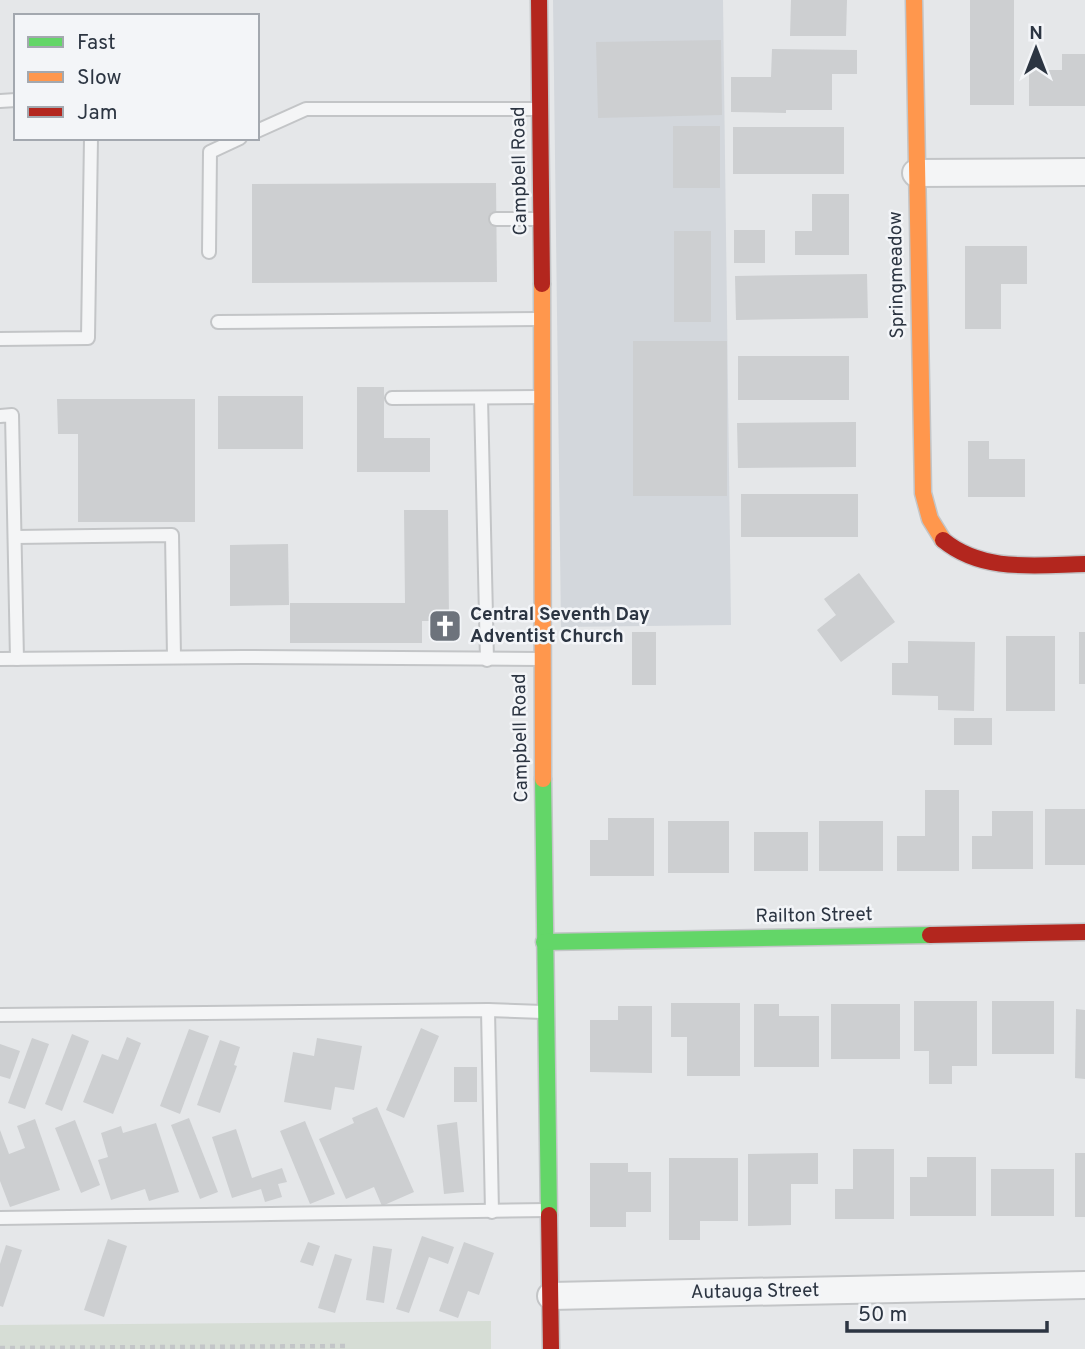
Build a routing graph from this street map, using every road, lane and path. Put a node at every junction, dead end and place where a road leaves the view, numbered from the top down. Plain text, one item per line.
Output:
1 (539, 0) edge
2 (914, 0) edge
3 (540, 109) junction
4 (259, 130) edge
5 (90, 140) edge
6 (236, 140) edge
7 (1085, 172) edge
8 (916, 173) junction
9 (496, 219) dead end
10 (541, 219) junction
11 (209, 252) dead end
12 (542, 319) junction
13 (218, 322) dead end
14 (0, 339) edge
15 (543, 397) junction
16 (392, 398) dead end
17 (481, 398) junction
18 (0, 416) edge
19 (15, 537) junction
20 (1085, 564) edge
21 (173, 657) junction
22 (0, 659) edge
23 (17, 659) junction
24 (541, 659) junction
25 (487, 660) junction
26 (1085, 932) edge
27 (544, 942) junction
28 (488, 1010) junction
29 (546, 1012) junction
30 (0, 1015) edge
31 (548, 1210) junction
32 (492, 1212) junction
33 (0, 1218) edge
34 (1085, 1285) edge
35 (551, 1296) junction
36 (350, 1346) dead end
37 (0, 1348) edge
38 (551, 1349) edge

1 - 3 street, Campbell Road
2 - 8 street, Springmeadow
3 - 4 lane
3 - 10 street, Campbell Road
5 - 14 lane
6 - 11 lane
7 - 8 street
8 - 20 street, Springmeadow
9 - 10 lane
10 - 12 street, Campbell Road
12 - 13 lane
12 - 15 street, Campbell Road
15 - 17 lane
15 - 24 street, Campbell Road
16 - 17 lane
17 - 25 lane
18 - 19 lane
19 - 21 lane
19 - 23 lane
21 - 23 lane
21 - 25 lane
22 - 23 lane
24 - 25 lane
24 - 27 street, Campbell Road
26 - 27 street, Railton Street
27 - 29 street, Campbell Road
28 - 29 lane
28 - 30 lane
28 - 32 lane
29 - 31 street, Campbell Road
31 - 32 lane
31 - 35 street, Campbell Road
32 - 33 lane
34 - 35 street, Autauga Street
35 - 38 street, Campbell Road
36 - 37 path

